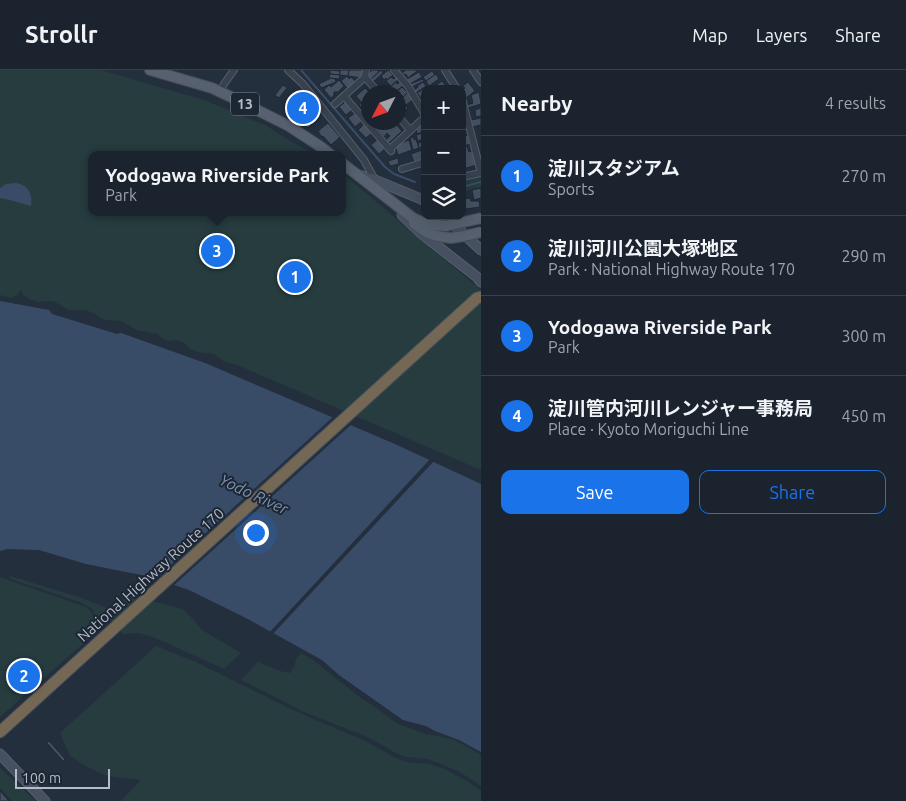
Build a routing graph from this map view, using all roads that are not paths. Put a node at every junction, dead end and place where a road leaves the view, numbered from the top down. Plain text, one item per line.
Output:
1 (150, 70) edge
2 (234, 70) edge
3 (288, 70) edge
4 (394, 70) edge
5 (444, 70) edge
6 (473, 70) edge
7 (365, 74) edge
8 (481, 82) edge
9 (373, 85) edge
10 (454, 85) edge
11 (220, 92) junction
12 (344, 96) junction
13 (335, 104) dead end
14 (421, 109) edge
15 (466, 114) edge
16 (421, 120) edge
17 (406, 125) edge
18 (410, 130) junction
19 (326, 151) edge
20 (421, 163) edge
21 (346, 166) edge
22 (402, 170) dead end
23 (481, 173) edge
24 (356, 174) junction
25 (466, 176) edge
26 (375, 180) junction
27 (421, 199) edge
28 (402, 215) junction
29 (481, 218) edge
30 (445, 221) edge
31 (481, 232) edge
32 (481, 250) edge
33 (480, 292) edge
34 (0, 732) edge
35 (0, 754) edge
36 (45, 801) edge

1 - 11 main road, 13
2 - 11 street
3 - 26 street
4 - 14 street
5 - 10 street
6 - 8 street
7 - 9 street
7 - 12 street
11 - 19 main road, 13
12 - 13 street
12 - 18 street
15 - 23 street
16 - 18 street
17 - 18 street
20 - 22 street
21 - 24 main road
23 - 25 street
24 - 26 main road
24 - 28 main road
24 - 30 main road
26 - 27 main road
28 - 31 main road, bridge
28 - 33 main road
29 - 30 main road, bridge
30 - 32 main road
33 - 34 highway, National Highway Route 170
35 - 36 main road

